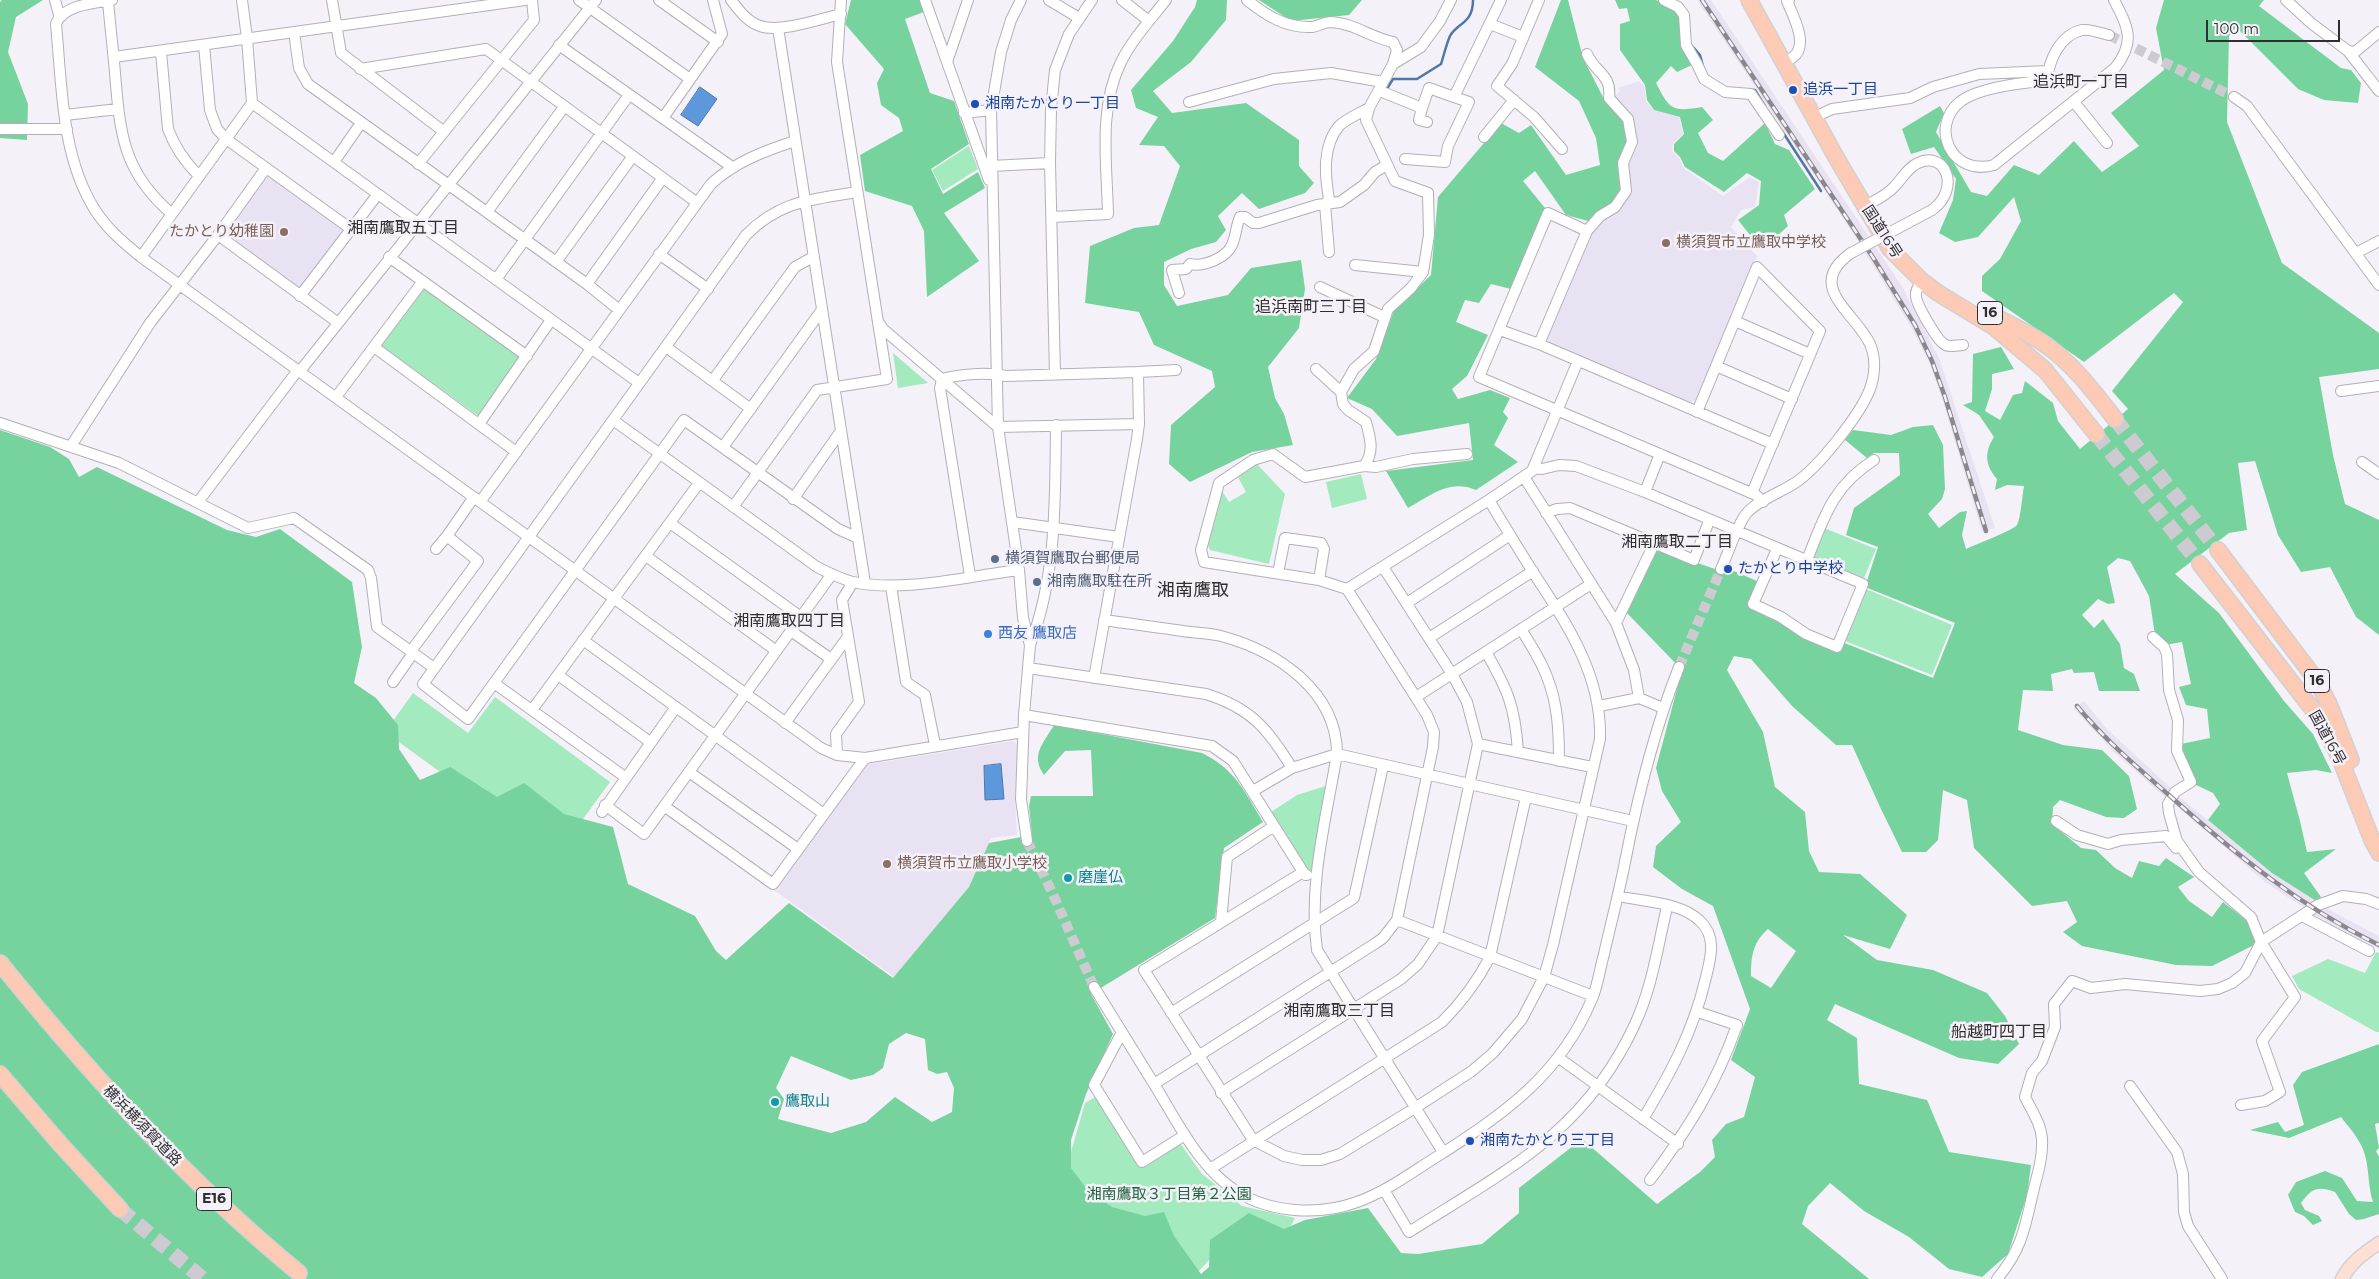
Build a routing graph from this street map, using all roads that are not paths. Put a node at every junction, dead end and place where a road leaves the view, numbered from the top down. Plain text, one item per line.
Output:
1 (54, 0) edge
2 (108, 0) edge
3 (112, 0) edge
4 (242, 0) edge
5 (332, 0) edge
6 (525, 0) edge
7 (532, 0) edge
8 (579, 0) edge
9 (659, 0) edge
10 (713, 0) edge
11 (731, 0) edge
12 (841, 0) edge
13 (925, 0) edge
14 (968, 0) edge
15 (1022, 0) edge
16 (1049, 0) edge
17 (1092, 0) edge
18 (1122, 0) edge
19 (1166, 0) edge
20 (1247, 0) edge
21 (1451, 0) edge
22 (1501, 0) edge
23 (1538, 0) edge
24 (1664, 0) edge
25 (1749, 0) edge
26 (1759, 0) edge
27 (1789, 0) edge
28 (2114, 0) edge
29 (2286, 0) edge
30 (487, 2) edge
31 (592, 4) edge
32 (842, 14) junction
33 (59, 15) junction
34 (1079, 18) junction
35 (1149, 21) junction
36 (1490, 24) junction
37 (335, 27) junction
38 (778, 28) junction
39 (294, 32) junction
40 (2379, 32) edge
41 (2110, 35) tunnel mouth
42 (1523, 37) junction
43 (247, 38) junction
44 (718, 42) junction
45 (204, 45) junction
46 (559, 45) junction
47 (2348, 51) junction
48 (161, 52) junction
49 (1587, 54) dead end
50 (114, 57) junction
51 (1792, 58) junction
52 (500, 61) junction
53 (947, 63) junction
54 (1392, 64) junction
55 (360, 69) junction
56 (2048, 71) junction
57 (690, 79) junction
58 (530, 82) junction
59 (1382, 86) junction
60 (2379, 91) edge
61 (629, 94) junction
62 (1454, 97) junction
63 (2234, 97) tunnel mouth
64 (1514, 100) junction
65 (1189, 102) dead end
66 (2074, 102) junction
67 (252, 103) junction
68 (564, 107) junction
69 (1369, 108) junction
70 (1422, 108) junction
71 (118, 109) junction
72 (991, 110) junction
73 (964, 113) junction
74 (65, 115) junction
75 (1818, 115) junction
76 (663, 118) junction
77 (1427, 122) dead end
78 (361, 123) junction
79 (0, 129) edge
80 (66, 129) junction
81 (443, 132) junction
82 (601, 133) junction
83 (1780, 135) dead end
84 (1484, 137) dead end
85 (226, 139) junction
86 (795, 141) junction
87 (2107, 143) dead end
88 (1562, 149) dead end
89 (633, 156) junction
90 (1405, 159) dead end
91 (334, 162) junction
92 (1050, 163) junction
93 (418, 164) junction
94 (1387, 165) junction
95 (991, 166) junction
96 (732, 167) junction
97 (266, 168) junction
98 (199, 176) junction
99 (662, 179) junction
100 (447, 185) junction
101 (992, 186) junction
102 (857, 192) junction
103 (378, 194) junction
104 (805, 201) junction
105 (696, 202) junction
106 (1326, 204) junction
107 (1868, 204) junction
108 (487, 212) junction
109 (172, 214) junction
110 (1053, 216) junction
111 (418, 222) junction
112 (351, 230) junction
113 (1587, 231) junction
114 (218, 235) junction
115 (523, 240) junction
116 (2379, 241) edge
117 (1329, 252) dead end
118 (2356, 253) junction
119 (659, 254) junction
120 (141, 257) junction
121 (389, 257) junction
122 (813, 257) junction
123 (556, 262) junction
124 (1355, 265) dead end
125 (1423, 272) junction
126 (497, 278) junction
127 (423, 281) junction
128 (1922, 281) junction
129 (179, 284) junction
130 (587, 284) junction
131 (2379, 285) edge
132 (1320, 287) dead end
133 (708, 289) junction
134 (1179, 293) dead end
135 (300, 296) junction
136 (618, 309) junction
137 (821, 311) junction
138 (1384, 317) junction
139 (551, 320) junction
140 (877, 320) junction
141 (1735, 321) junction
142 (337, 322) junction
143 (1500, 330) junction
144 (1539, 344) junction
145 (1963, 345) dead end
146 (591, 346) junction
147 (374, 347) junction
148 (666, 347) junction
149 (1810, 354) junction
150 (527, 356) junction
151 (1578, 361) junction
152 (1716, 366) junction
153 (1316, 369) dead end
154 (1176, 370) dead end
155 (299, 371) junction
156 (1138, 372) junction
157 (997, 374) junction
158 (1055, 374) junction
159 (942, 379) junction
160 (713, 380) junction
161 (639, 383) junction
162 (2379, 386) edge
163 (834, 388) junction
164 (2340, 391) dead end
165 (1341, 392) junction
166 (336, 398) junction
167 (1792, 399) junction
168 (751, 409) junction
169 (1558, 411) junction
170 (1697, 412) junction
171 (2114, 419) tunnel mouth
172 (613, 420) junction
173 (0, 423) edge
174 (479, 424) junction
175 (1139, 424) junction
176 (1056, 426) junction
177 (998, 427) junction
178 (841, 431) junction
179 (2096, 434) tunnel mouth
180 (1773, 444) junction
181 (71, 446) junction
182 (723, 448) junction
183 (516, 451) junction
184 (659, 454) junction
185 (1467, 454) dead end
186 (1660, 454) junction
187 (1874, 460) dead end
188 (2362, 462) dead end
189 (1364, 466) junction
190 (1534, 468) junction
191 (757, 473) junction
192 (2379, 474) edge
193 (1524, 477) junction
194 (699, 483) junction
195 (1645, 492) junction
196 (1752, 494) junction
197 (477, 499) junction
198 (793, 499) junction
199 (1489, 500) junction
200 (198, 502) junction
201 (1763, 502) junction
202 (733, 507) junction
203 (1546, 513) junction
204 (1709, 520) junction
205 (1012, 522) junction
206 (670, 523) junction
207 (1055, 527) junction
208 (1738, 531) junction
209 (1510, 535) junction
210 (447, 536) junction
211 (528, 537) junction
212 (1119, 537) junction
213 (858, 538) junction
214 (1654, 544) junction
215 (1777, 548) junction
216 (436, 549) dead end
217 (2218, 550) tunnel mouth
218 (646, 556) junction
219 (1807, 560) junction
220 (2200, 564) tunnel mouth
221 (1383, 566) junction
222 (1721, 569) tunnel mouth
223 (575, 570) junction
224 (1019, 570) junction
225 (1533, 571) junction
226 (1278, 573) junction
227 (832, 574) junction
228 (970, 576) junction
229 (1319, 580) junction
230 (853, 582) junction
231 (865, 583) junction
232 (1591, 584) junction
233 (891, 586) junction
234 (1347, 589) junction
235 (2252, 595) junction
236 (613, 599) junction
237 (1407, 603) junction
238 (1556, 606) junction
239 (2237, 611) junction
240 (2266, 614) junction
241 (801, 617) junction
242 (1104, 620) junction
243 (1616, 624) junction
244 (1521, 629) junction
245 (2251, 630) junction
246 (791, 631) junction
247 (2153, 637) dead end
248 (847, 638) junction
249 (1429, 638) junction
250 (583, 640) junction
251 (1030, 645) junction
252 (776, 650) junction
253 (412, 652) junction
254 (1486, 652) junction
255 (831, 659) junction
256 (1679, 667) tunnel mouth
257 (434, 668) junction
258 (1028, 668) junction
259 (1452, 674) junction
260 (558, 675) junction
261 (1094, 678) junction
262 (393, 682) dead end
263 (494, 682) junction
264 (746, 694) junction
265 (1416, 697) junction
266 (1639, 698) junction
267 (1599, 706) junction
268 (676, 707) junction
269 (1663, 708) junction
270 (532, 710) junction
271 (1024, 715) junction
272 (785, 723) junction
273 (1023, 732) junction
274 (716, 736) junction
275 (650, 742) junction
276 (1478, 744) junction
277 (940, 745) junction
278 (1518, 751) junction
279 (1337, 754) junction
280 (837, 755) junction
281 (865, 758) junction
282 (1559, 761) junction
283 (1383, 766) junction
284 (1592, 767) junction
285 (1292, 768) junction
286 (689, 772) junction
287 (1428, 776) junction
288 (625, 777) junction
289 (1470, 784) junction
290 (1252, 791) junction
291 (1526, 797) junction
292 (664, 806) junction
293 (1583, 810) junction
294 (824, 814) junction
295 (1633, 821) junction
296 (2056, 822) dead end
297 (1274, 826) junction
298 (2379, 834) edge
299 (1026, 841) tunnel mouth
300 (798, 848) junction
301 (2182, 851) junction
302 (2379, 853) edge
303 (1303, 872) junction
304 (1316, 878) junction
305 (1618, 896) junction
306 (2379, 904) edge
307 (1667, 907) junction
308 (2302, 916) junction
309 (1397, 920) junction
310 (1221, 922) junction
311 (1314, 924) junction
312 (1437, 936) junction
313 (2261, 942) junction
314 (2369, 951) dead end
315 (1490, 957) junction
316 (0, 963) edge
317 (1330, 973) junction
318 (1544, 977) junction
319 (1094, 987) tunnel mouth
320 (1593, 996) junction
321 (1353, 1010) junction
322 (1698, 1012) junction
323 (1171, 1013) junction
324 (1122, 1032) junction
325 (1199, 1056) junction
326 (1559, 1058) junction
327 (1383, 1059) junction
328 (0, 1074) edge
329 (1154, 1084) junction
330 (1600, 1086) junction
331 (2130, 1086) dead end
332 (1221, 1093) junction
333 (2241, 1105) dead end
334 (1415, 1108) junction
335 (1643, 1119) junction
336 (1185, 1135) junction
337 (1253, 1140) junction
338 (1678, 1144) junction
339 (1443, 1152) junction
340 (1210, 1169) junction
341 (1650, 1180) dead end
342 (1384, 1190) junction
343 (120, 1209) tunnel mouth
344 (2379, 1243) edge
345 (300, 1273) dead end
346 (1997, 1279) edge
347 (2222, 1279) edge
348 (2342, 1279) edge

1 - 33 street
2 - 3 street
2 - 33 street
2 - 50 street
4 - 43 street
5 - 37 street
6 - 30 street
7 - 52 street
8 - 31 street
9 - 44 street
10 - 44 street
11 - 38 street
12 - 32 street
13 - 53 street
14 - 53 street
15 - 72 street
16 - 34 street
17 - 34 street
18 - 35 street
19 - 35 street
20 - 54 street
21 - 54 street
22 - 36 street
23 - 42 street
24 - 83 street
25 - 75 highway, 国道16号 / 16
26 - 51 highway, 国道16号 / 16
27 - 51 street
28 - 66 street
29 - 47 street
30 - 37 street
31 - 46 street
31 - 57 street
32 - 38 street
32 - 102 street
33 - 74 street
34 - 92 street
35 - 110 street
36 - 42 street
36 - 62 street
37 - 39 street
37 - 55 street
38 - 86 street
39 - 43 street
39 - 78 street
40 - 47 street
41 - 56 street
42 - 64 street
43 - 45 street
43 - 67 street
44 - 57 street
45 - 48 street
45 - 85 street
46 - 58 street
46 - 61 street
47 - 60 street
48 - 50 street
48 - 98 street
49 - 113 street
50 - 71 street
51 - 75 highway, 国道16号 / 16
52 - 55 street
52 - 58 street
52 - 81 street
53 - 73 street
54 - 59 street
55 - 81 street
56 - 66 street
56 - 75 street
57 - 76 street
58 - 68 street
58 - 100 street
59 - 65 street
59 - 69 street
59 - 70 street
61 - 76 street
61 - 82 street
62 - 70 street
62 - 90 street
63 - 118 street
64 - 84 street
64 - 88 street
66 - 87 street
67 - 85 street
67 - 91 street
68 - 82 street
68 - 108 street
69 - 94 street
69 - 106 street
70 - 77 street
71 - 74 street
71 - 109 street
72 - 73 street
72 - 95 street
73 - 101 street
74 - 80 street
75 - 107 highway, 国道16号 / 16
76 - 96 street
78 - 91 street
78 - 93 street
79 - 80 street
80 - 120 street
81 - 93 street
82 - 89 street
82 - 115 street
85 - 97 street
85 - 98 street
86 - 96 street
86 - 104 street
89 - 99 street
89 - 123 street
91 - 103 street
92 - 95 street
92 - 110 street
93 - 100 street
94 - 106 street
94 - 125 street
95 - 101 street
96 - 105 street
97 - 112 street
97 - 114 street
98 - 109 street
99 - 105 street
99 - 130 street
100 - 108 street
100 - 111 street
101 - 157 street
102 - 104 street
102 - 140 street
103 - 111 street
103 - 112 street
104 - 122 street
104 - 133 street
105 - 119 street
106 - 117 street
106 - 134 street
107 - 128 highway, 国道16号 / 16
107 - 171 highway, 国道16号 / 16
107 - 201 street, bridge
108 - 115 street
109 - 120 street
110 - 158 street
111 - 121 street
111 - 126 street
112 - 135 street
113 - 143 street
113 - 144 street
114 - 129 street
114 - 135 street
115 - 123 street
115 - 126 street
116 - 118 street
118 - 131 street
119 - 133 street
119 - 136 street
120 - 129 street
121 - 127 street
121 - 142 street
122 - 137 street
122 - 160 street
123 - 130 street
124 - 125 street
125 - 138 street
126 - 139 street
127 - 147 street
127 - 150 street
128 - 145 street
128 - 179 highway, 国道16号 / 16
129 - 155 street
129 - 181 street
130 - 136 street
132 - 138 street
133 - 148 street
135 - 142 street
136 - 146 street
137 - 163 street
137 - 168 street
138 - 165 street
139 - 146 street
139 - 150 street
140 - 159 street
140 - 163 street
141 - 149 street
141 - 149 street
141 - 152 street
142 - 155 street
143 - 144 street
143 - 169 street
144 - 151 street
146 - 161 street
146 - 183 street
147 - 166 street
147 - 174 street
148 - 160 street
148 - 161 street
149 - 167 street
150 - 174 street
151 - 169 street
151 - 170 street
152 - 167 street
152 - 170 street
153 - 165 street
154 - 156 street
155 - 166 street
155 - 200 street
156 - 158 street
156 - 175 street
157 - 158 street
157 - 159 street
157 - 177 street
159 - 177 street
159 - 228 street
160 - 168 street
161 - 172 street
162 - 164 street
163 - 178 street
163 - 191 street
165 - 189 street
166 - 197 street
167 - 180 street
168 - 182 street
169 - 186 street
169 - 190 street
170 - 180 street
172 - 184 street
172 - 211 street
173 - 181 street
174 - 183 street
175 - 176 street
175 - 212 street
176 - 177 street
176 - 207 street
177 - 205 street
178 - 198 street
178 - 213 street
180 - 196 street
181 - 200 street
182 - 184 street
182 - 191 street
183 - 197 street
184 - 194 street
184 - 223 street
185 - 189 street
186 - 195 street
186 - 196 street
187 - 219 street
188 - 192 street
189 - 226 street
190 - 193 street
190 - 195 street
191 - 198 street
191 - 202 street
193 - 199 street
193 - 203 street
194 - 202 street
194 - 206 street
195 - 204 street
196 - 201 street
197 - 210 street
197 - 211 street
198 - 213 street
199 - 209 street
199 - 221 street
200 - 253 street
201 - 208 street
202 - 227 street
203 - 214 street
203 - 232 street
204 - 208 street
204 - 214 street
205 - 207 street
205 - 224 street
206 - 218 street
206 - 241 street
207 - 212 street
207 - 251 street
208 - 215 street
208 - 222 street
209 - 225 street
209 - 237 street
210 - 216 street
210 - 253 street
211 - 223 street
211 - 257 street
212 - 242 street
213 - 231 street
214 - 243 street
215 - 219 street
215 - 219 street
217 - 235 highway, 国道16号 / 16
218 - 236 street
218 - 252 street
220 - 239 highway, 国道16号 / 16
221 - 234 street
221 - 237 street
223 - 236 street
223 - 263 street
224 - 228 street
224 - 251 street
225 - 238 street
225 - 249 street
226 - 229 street
226 - 229 street
227 - 230 street
227 - 241 street
228 - 233 street
229 - 234 street
230 - 231 street
230 - 248 street
231 - 233 street
232 - 238 street
232 - 243 street
233 - 277 street
234 - 265 street
235 - 239 highway
235 - 240 highway, 国道16号 / 16
236 - 250 street
236 - 264 street
237 - 249 street
238 - 244 street
238 - 267 street
239 - 245 highway, 国道16号 / 16
240 - 245 highway
240 - 298 highway, 国道16号 / 16
241 - 246 street
242 - 261 street
242 - 279 street
243 - 266 street
244 - 254 street
244 - 282 street
245 - 302 highway, 国道16号 / 16
246 - 252 street
246 - 255 street
247 - 301 street
248 - 255 street
248 - 280 street
249 - 259 street
250 - 260 street
250 - 268 street
251 - 258 street
252 - 264 street
253 - 257 street
253 - 262 street
254 - 259 street
254 - 278 street
255 - 272 street
256 - 269 street
257 - 263 street
258 - 261 street
258 - 271 street
259 - 265 street
259 - 276 street
260 - 270 street
260 - 275 street
261 - 285 street
263 - 270 street
264 - 272 street
264 - 274 street
265 - 287 street
266 - 267 street
266 - 269 street
267 - 284 street
268 - 274 street
268 - 275 street
269 - 295 street
270 - 288 street
271 - 273 street
271 - 290 street
272 - 280 street
273 - 277 street
273 - 299 street
274 - 286 street
274 - 294 street
275 - 288 street
276 - 278 street
276 - 289 street
277 - 281 street
278 - 282 street
279 - 283 street
279 - 285 street
279 - 304 street
280 - 281 street
281 - 294 street
282 - 284 street
283 - 287 street
283 - 311 street
284 - 293 street
285 - 290 street
286 - 292 street
286 - 300 street
287 - 289 street
287 - 309 street
288 - 292 street
289 - 291 street
289 - 312 street
290 - 297 street
291 - 293 street
291 - 315 street
292 - 300 street
293 - 295 street
293 - 318 street
294 - 300 street
295 - 305 street
296 - 301 street
297 - 303 street
297 - 310 street
301 - 313 street
303 - 304 street
303 - 310 street
304 - 311 street
305 - 307 street
305 - 320 street
306 - 308 street
307 - 322 street
307 - 330 street
308 - 313 street
308 - 314 street
309 - 312 street
309 - 317 street
310 - 323 street
311 - 317 street
311 - 323 street
312 - 315 street
312 - 321 street
313 - 333 street
313 - 346 street
315 - 318 street
315 - 327 street
316 - 345 highway, 横浜横須賀道路 / E16
317 - 321 street
317 - 325 street
318 - 320 street
318 - 334 street
319 - 324 street
320 - 326 street
321 - 327 street
321 - 332 street
322 - 335 street
322 - 338 street
323 - 325 street
324 - 329 street
324 - 336 street
325 - 329 street
325 - 332 street
326 - 330 street
326 - 339 street
327 - 334 street
327 - 337 street
328 - 343 highway
329 - 336 street
330 - 335 street
330 - 342 street
331 - 347 street
332 - 337 street
334 - 337 street
334 - 339 street
335 - 338 street
336 - 340 street
337 - 340 street
338 - 341 street
339 - 342 street
340 - 342 street
344 - 348 main road

